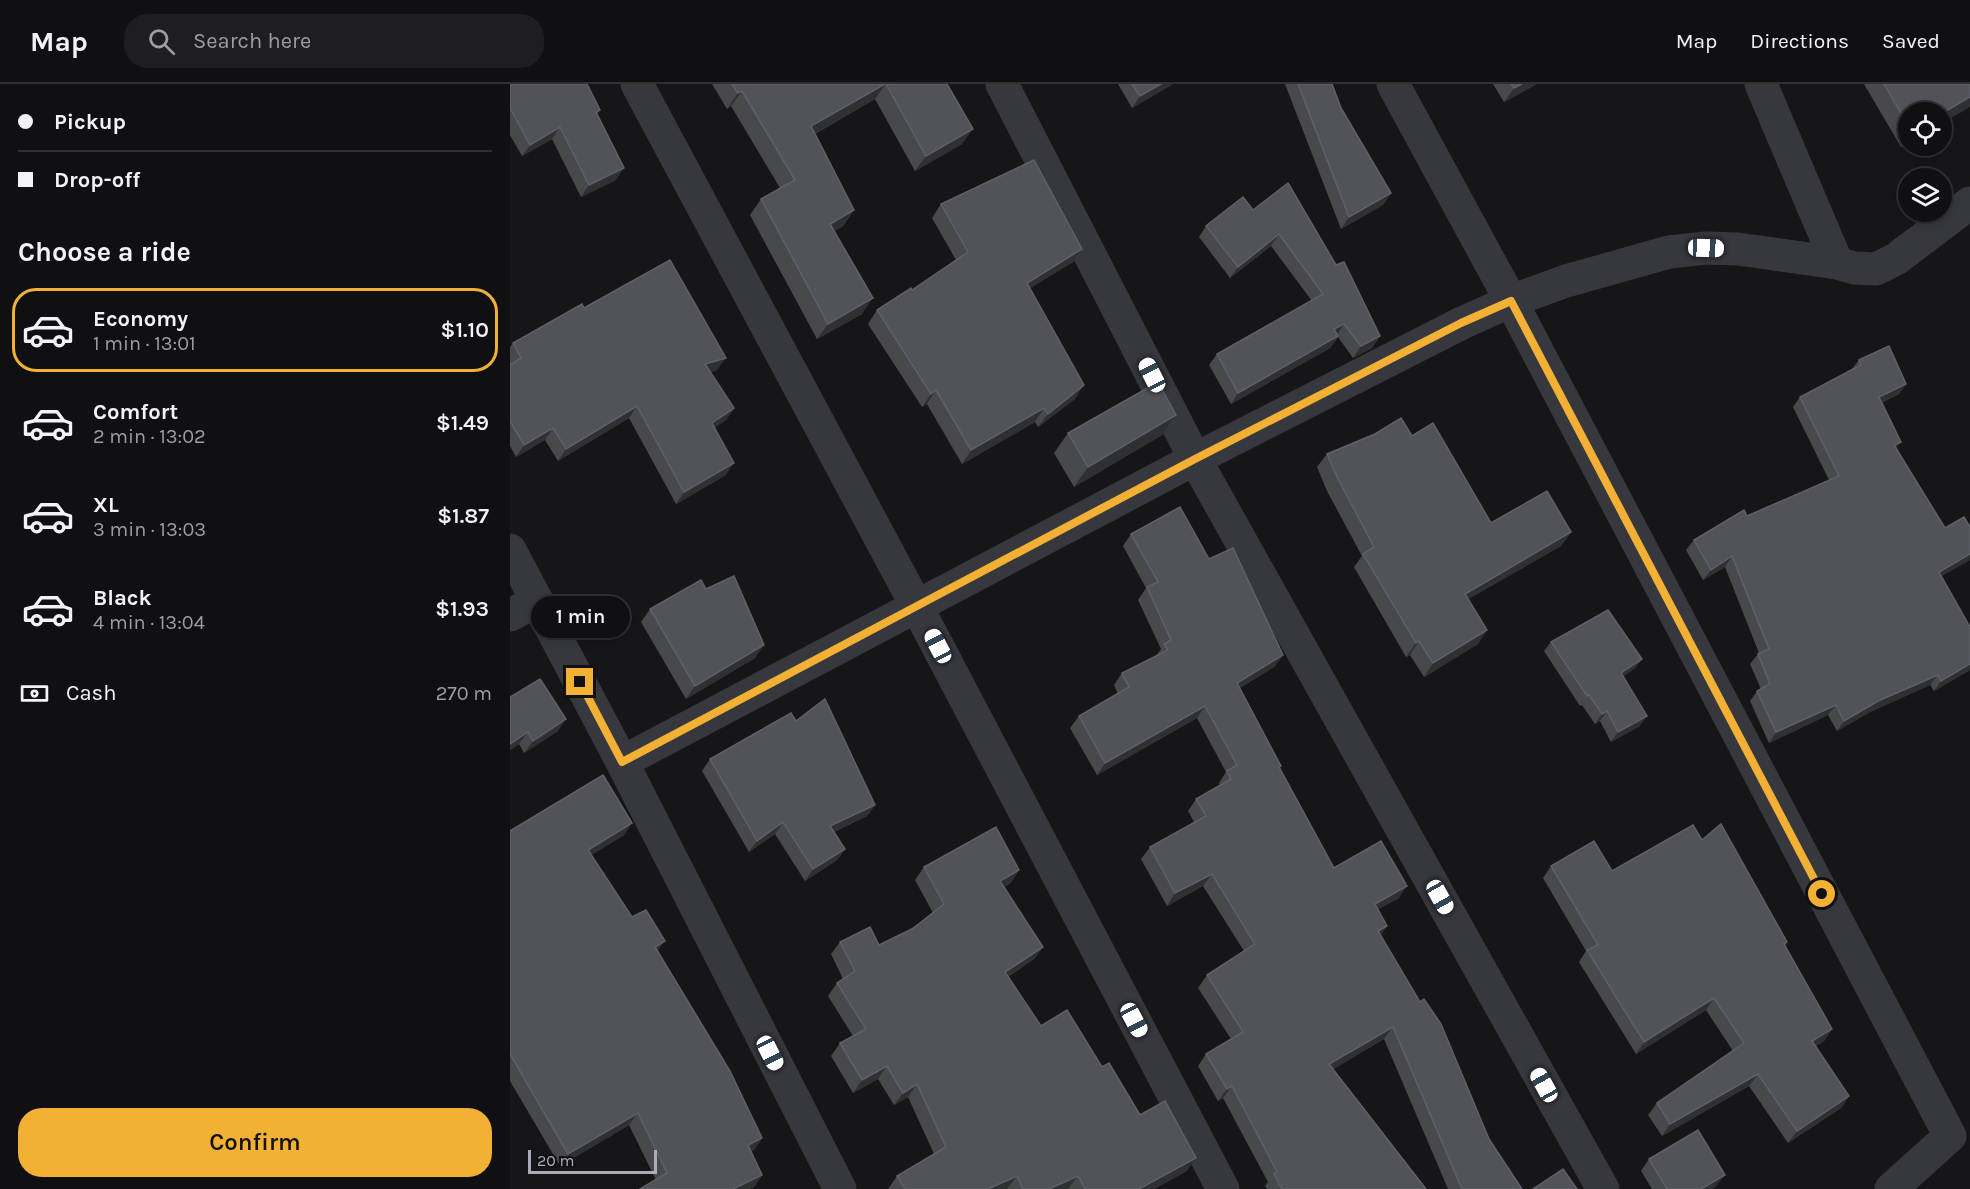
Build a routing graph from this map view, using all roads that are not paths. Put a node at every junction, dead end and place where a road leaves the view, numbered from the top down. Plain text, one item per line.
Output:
1 (637, 84) edge
2 (1002, 84) edge
3 (1393, 84) edge
4 (1761, 84) edge
5 (1970, 203) edge
6 (1837, 263) junction
7 (1511, 301) junction
8 (1195, 459) junction
9 (510, 550) edge
10 (916, 605) junction
11 (523, 608) edge
12 (622, 762) junction
13 (828, 1185) edge
14 (1223, 1189) edge
15 (1603, 1189) edge
16 (1891, 1189) edge

1 - 10 street
2 - 8 street
3 - 7 street
4 - 6 street
5 - 6 street
6 - 7 street
7 - 8 street
7 - 16 street
8 - 10 street
8 - 15 street
9 - 11 street
10 - 12 street
10 - 14 street
11 - 12 street
12 - 13 street

